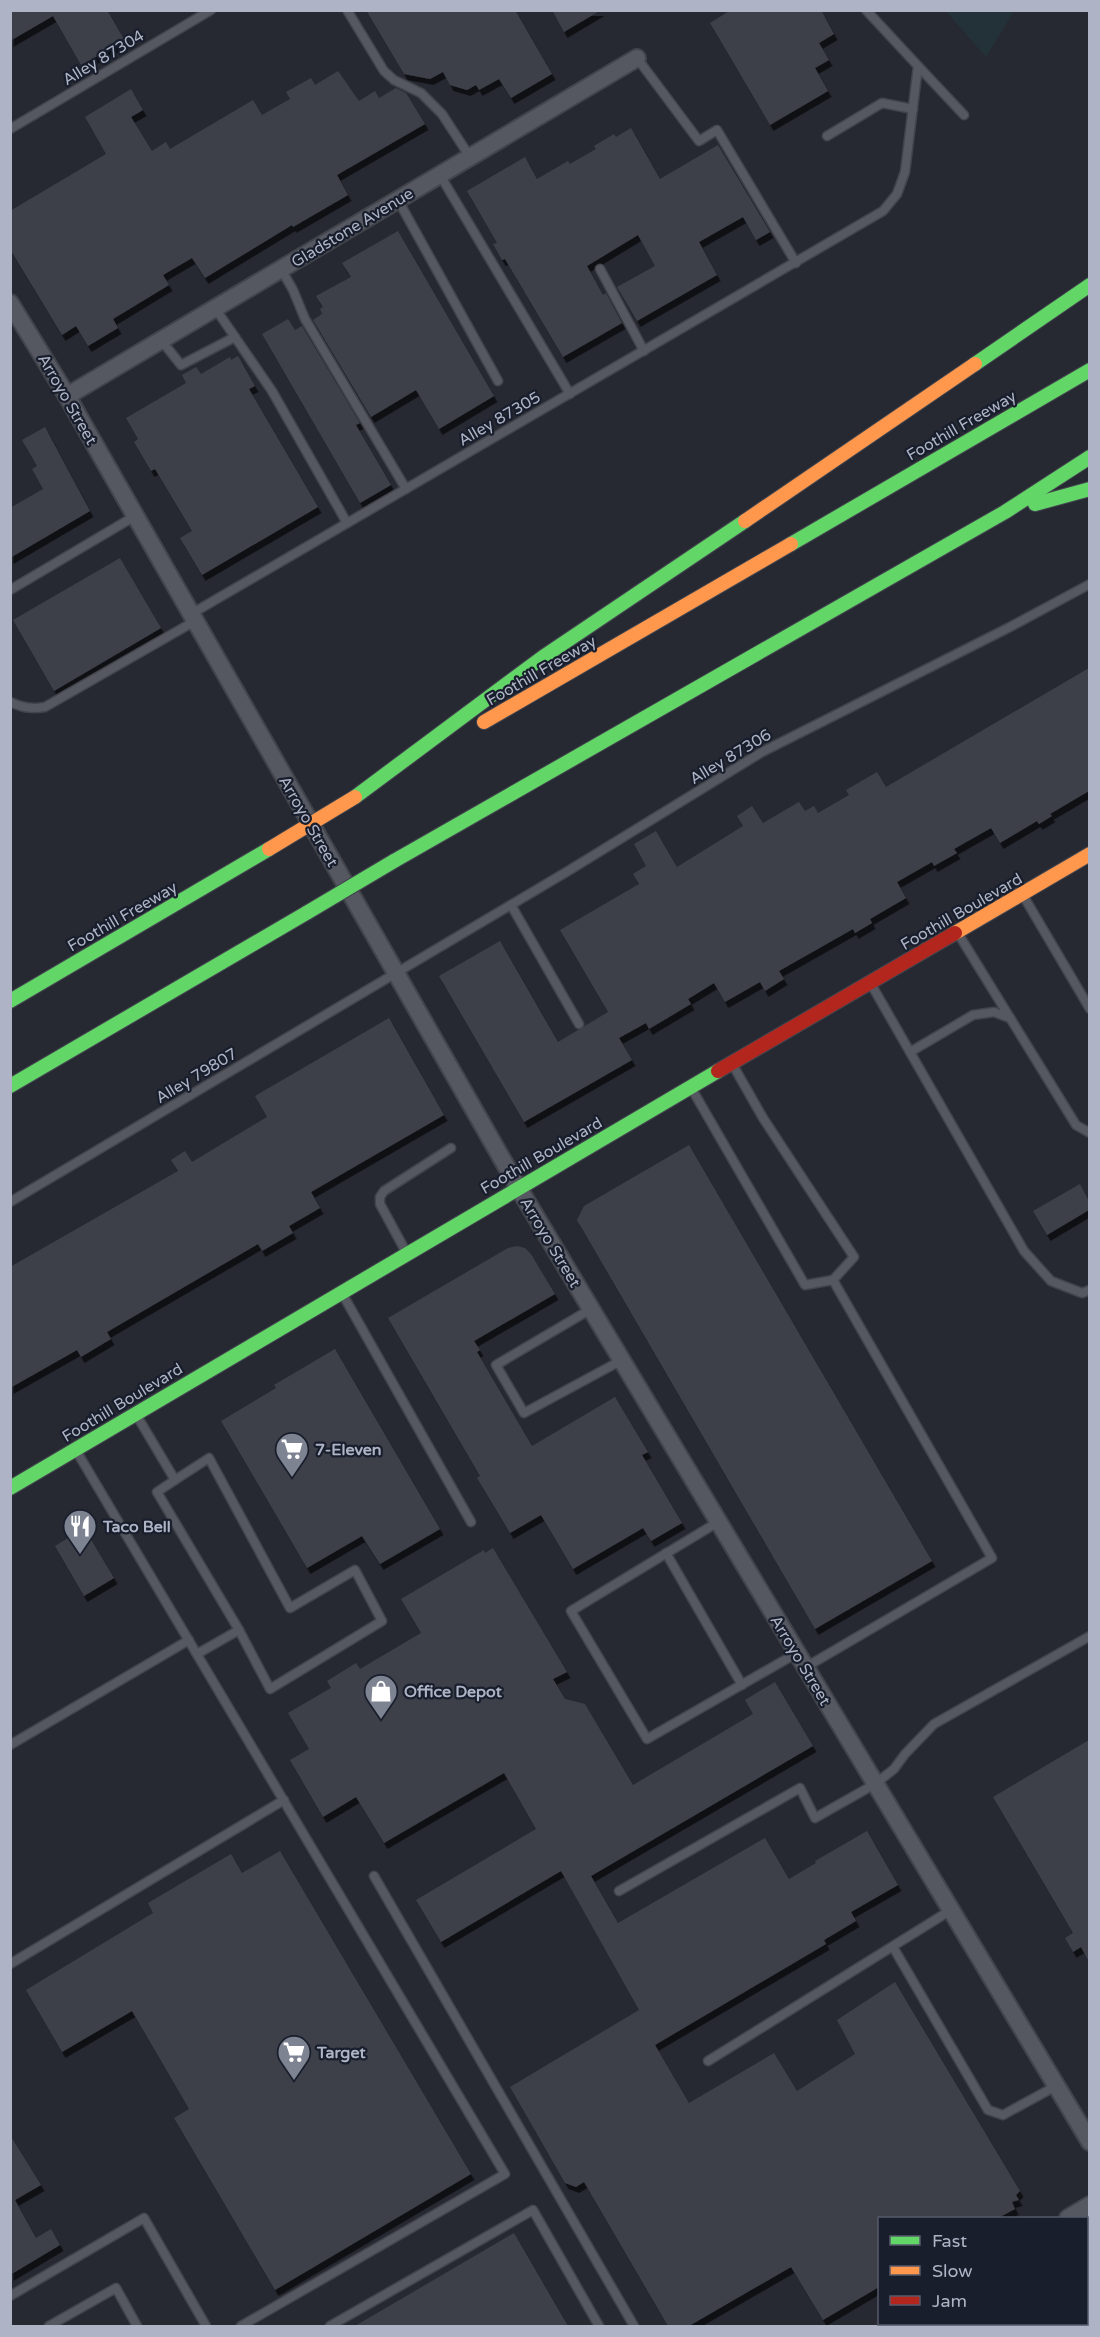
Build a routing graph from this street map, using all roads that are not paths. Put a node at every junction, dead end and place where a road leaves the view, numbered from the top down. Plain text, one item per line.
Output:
1 (211, 10) edge
2 (347, 10) edge
3 (866, 10) edge
4 (637, 58) joint
5 (918, 66) junction
6 (913, 109) junction
7 (964, 114) dead end
8 (10, 129) edge
9 (827, 136) dead end
10 (470, 157) junction
11 (440, 175) junction
12 (398, 200) junction
13 (796, 263) junction
14 (281, 269) junction
15 (600, 269) dead end
16 (1089, 285) edge
17 (10, 303) edge
18 (215, 308) junction
19 (235, 338) junction
20 (161, 340) junction
21 (644, 351) junction
22 (1089, 370) edge
23 (498, 381) dead end
24 (570, 394) junction
25 (67, 396) junction
26 (1089, 457) edge
27 (406, 489) junction
28 (1089, 489) edge
29 (1005, 512) junction
30 (135, 516) junction
31 (347, 523) junction
32 (1089, 584) edge
33 (10, 590) edge
34 (193, 617) junction
35 (10, 702) edge
36 (355, 797) junction
37 (1089, 854) edge
38 (1022, 894) junction
39 (511, 905) junction
40 (957, 932) junction
41 (396, 973) junction
42 (870, 983) junction
43 (10, 1001) edge
44 (1089, 1009) edge
45 (1010, 1018) junction
46 (579, 1023) dead end
47 (910, 1052) junction
48 (732, 1064) junction
49 (10, 1086) edge
50 (690, 1087) junction
51 (1089, 1134) edge
52 (451, 1148) dead end
53 (518, 1187) junction
54 (10, 1202) edge
55 (407, 1253) junction
56 (832, 1280) junction
57 (1089, 1290) edge
58 (342, 1292) junction
59 (591, 1309) junction
60 (622, 1360) junction
61 (135, 1414) junction
62 (75, 1449) junction
63 (175, 1480) junction
64 (10, 1488) edge
65 (471, 1522) dead end
66 (718, 1522) junction
67 (666, 1553) junction
68 (239, 1630) junction
69 (1089, 1636) edge
70 (189, 1640) junction
71 (197, 1654) junction
72 (801, 1660) junction
73 (742, 1685) junction
74 (10, 1745) edge
75 (875, 1784) junction
76 (284, 1800) junction
77 (374, 1876) dead end
78 (618, 1891) dead end
79 (951, 1910) junction
80 (893, 1947) junction
81 (10, 1964) edge
82 (708, 2061) dead end
83 (1056, 2086) junction
84 (1089, 2142) edge
85 (1089, 2205) edge
86 (1070, 2217) edge
87 (10, 2296) edge
88 (50, 2326) edge
89 (136, 2326) edge
90 (206, 2326) edge
91 (241, 2326) edge
92 (330, 2326) edge
93 (599, 2326) edge
94 (634, 2326) edge

1 - 8 lane, Alley 87304
2 - 10 lane
3 - 5 lane
4 - 10 street, Gladstone Avenue
4 - 13 lane
5 - 6 lane, Alley 87305
5 - 7 lane
6 - 9 lane
6 - 13 lane, Alley 87305
10 - 11 street, Gladstone Avenue
11 - 12 street, Gladstone Avenue
11 - 24 lane
12 - 14 street, Gladstone Avenue
12 - 23 lane
13 - 21 lane, Alley 87305
14 - 18 street, Gladstone Avenue
14 - 27 lane
15 - 21 lane
16 - 36 main road
17 - 25 street, Arroyo Street
18 - 19 lane
18 - 20 street, Gladstone Avenue
19 - 20 lane
19 - 31 lane
20 - 25 street, Gladstone Avenue
21 - 24 lane, Alley 87305
22 - 36 main road, Foothill Freeway
24 - 27 lane, Alley 87305
25 - 30 street, Arroyo Street
26 - 29 main road
27 - 31 lane, Alley 87305
28 - 29 main road
29 - 49 main road, bridge
30 - 33 lane
30 - 34 street, Arroyo Street
31 - 34 lane, Alley 87305
32 - 39 lane, Alley 87306
34 - 35 lane, Alley 87305
34 - 41 street, Arroyo Street
36 - 43 main road, Foothill Freeway, bridge
37 - 38 main road, Foothill Boulevard
38 - 40 main road, Foothill Boulevard
38 - 44 lane
39 - 41 lane, Alley 87306
39 - 46 lane
40 - 42 main road, Foothill Boulevard
40 - 45 lane
41 - 53 street, Arroyo Street
41 - 54 lane, Alley 79807
42 - 47 lane
42 - 48 main road, Foothill Boulevard
45 - 47 lane
45 - 51 lane
47 - 57 lane
48 - 50 main road, Foothill Boulevard
48 - 56 lane
50 - 53 main road, Foothill Boulevard
50 - 56 lane
52 - 55 lane
53 - 55 main road, Foothill Boulevard
53 - 59 street, Arroyo Street
55 - 58 main road, Foothill Boulevard
56 - 72 lane
58 - 61 main road, Foothill Boulevard
58 - 65 lane
59 - 60 street, Arroyo Street
59 - 60 lane
60 - 66 street, Arroyo Street
61 - 62 main road, Foothill Boulevard
61 - 63 lane
62 - 64 main road, Foothill Boulevard
62 - 70 lane
63 - 68 lane
63 - 68 lane
66 - 67 lane
66 - 72 street, Arroyo Street
67 - 73 lane
67 - 73 lane
68 - 71 lane
69 - 75 lane
70 - 71 lane
70 - 74 lane
71 - 76 lane
72 - 73 lane
72 - 75 street, Arroyo Street
75 - 78 lane
75 - 79 street, Arroyo Street
76 - 81 lane
76 - 91 lane
77 - 94 lane
79 - 80 lane
79 - 83 street, Arroyo Street
80 - 82 lane
80 - 83 lane
83 - 84 street, Arroyo Street
85 - 86 street
87 - 90 lane
88 - 89 lane
92 - 93 lane

